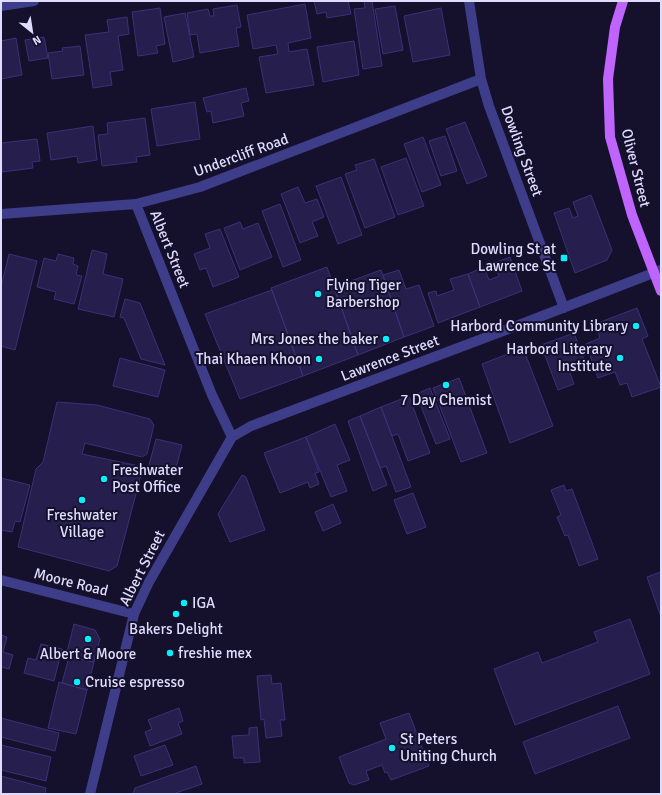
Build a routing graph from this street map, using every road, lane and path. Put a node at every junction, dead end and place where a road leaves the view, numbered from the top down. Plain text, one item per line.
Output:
1 (34, 1) edge
2 (469, 1) edge
3 (623, 1) edge
4 (1, 6) edge
5 (481, 79) junction
6 (136, 204) junction
7 (1, 214) edge
8 (657, 271) edge
9 (661, 291) edge
10 (564, 308) junction
11 (241, 431) joint
12 (232, 438) junction
13 (1, 580) edge
14 (134, 614) junction
15 (90, 794) edge

1 - 4 street
2 - 5 street, Dowling Street
3 - 8 main road, Oliver Street
5 - 6 street, Undercliff Road
5 - 10 street, Dowling Street
6 - 7 street, Undercliff Road
6 - 12 street, Albert Street
8 - 9 main road, Oliver Street
8 - 10 street, Lawrence Street
10 - 11 street, Lawrence Street
11 - 12 street, Albert Street
12 - 14 street, Albert Street
13 - 14 street, Moore Road
14 - 15 street, Albert Street

